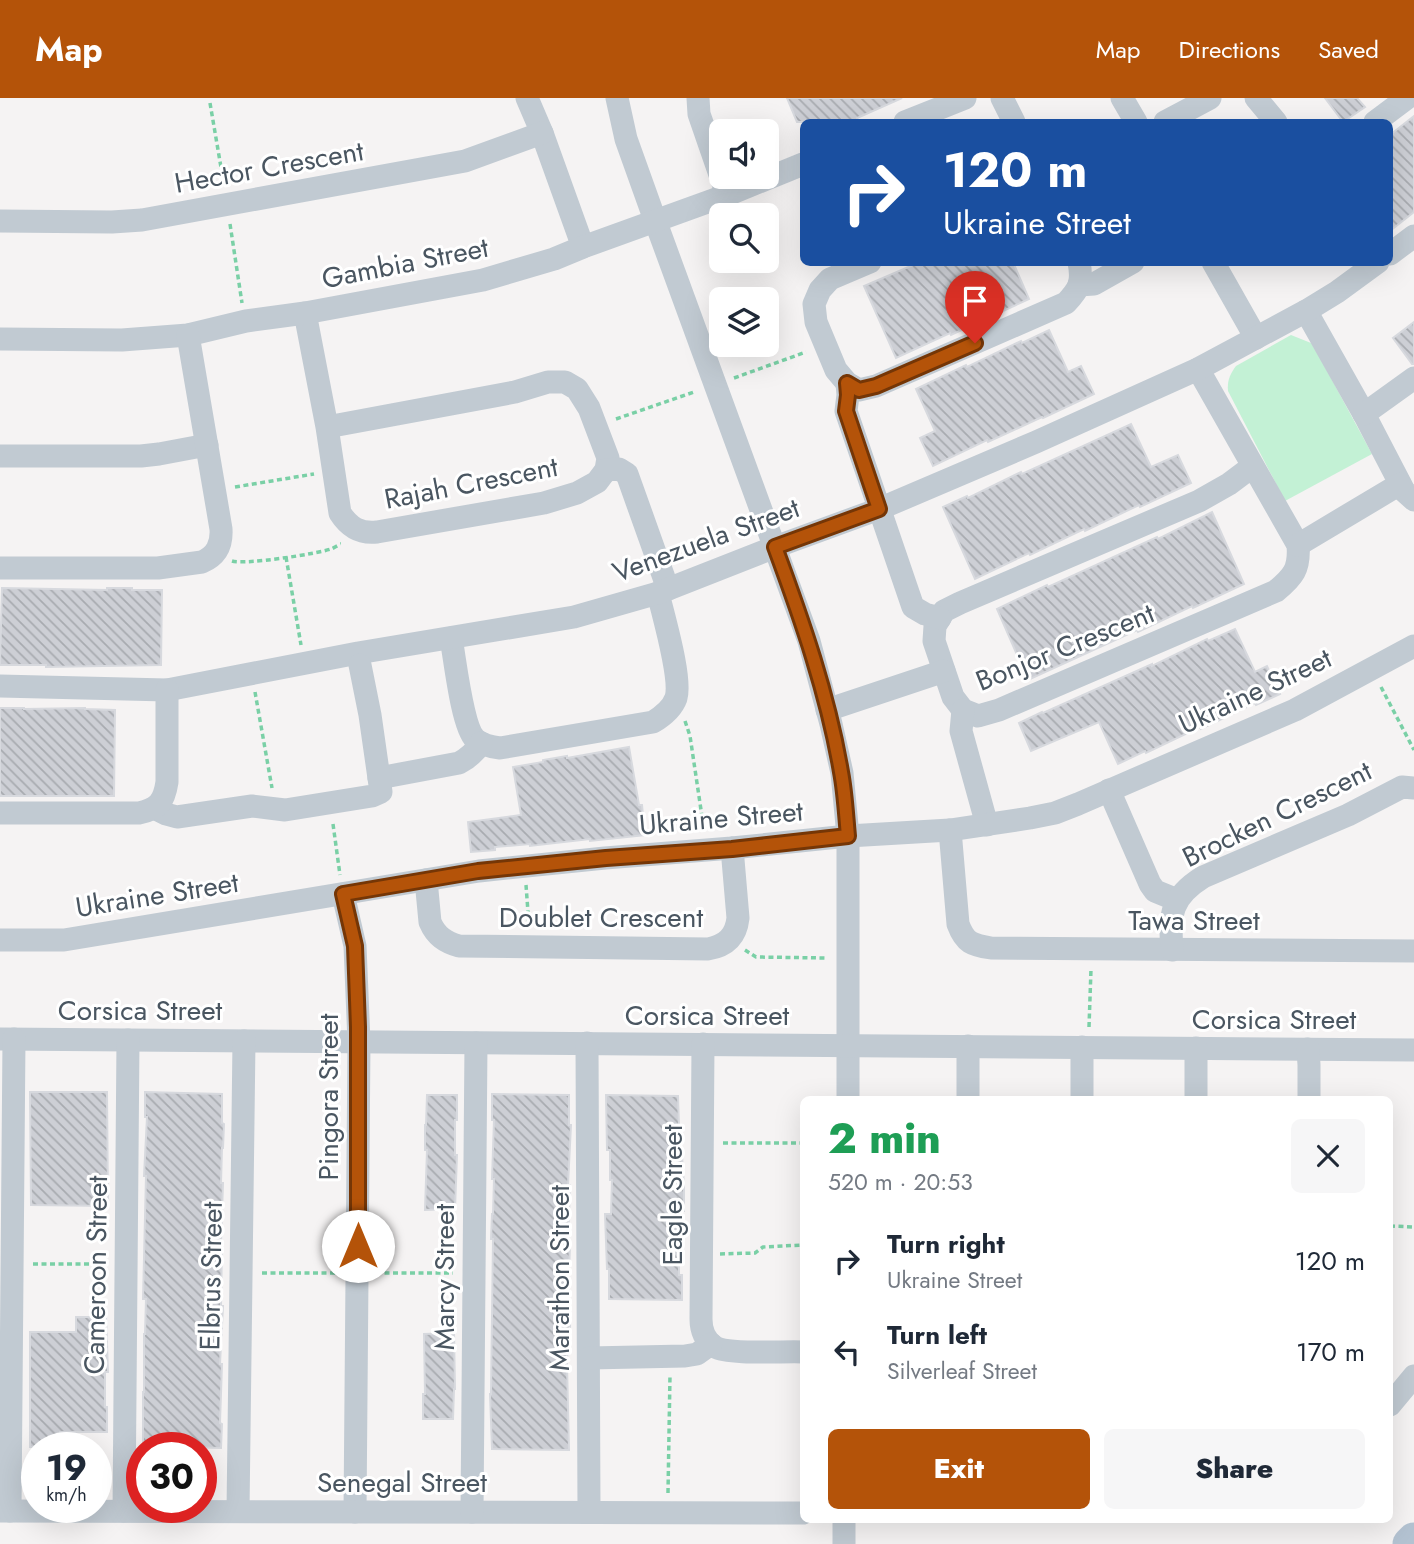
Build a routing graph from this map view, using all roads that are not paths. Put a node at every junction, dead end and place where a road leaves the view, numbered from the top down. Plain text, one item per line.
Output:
1 (527, 98) edge
2 (606, 98) edge
3 (617, 98) edge
4 (698, 98) edge
5 (965, 98) edge
6 (1002, 98) edge
7 (1122, 98) edge
8 (1210, 98) edge
9 (1256, 98) edge
10 (1407, 98) edge
11 (912, 119) edge
12 (1012, 119) edge
13 (1134, 119) edge
14 (1171, 119) edge
15 (1274, 119) edge
16 (1379, 119) edge
17 (542, 133) junction
18 (626, 139) junction
19 (800, 165) edge
20 (727, 195) junction
21 (655, 220) junction
22 (0, 221) edge
23 (1414, 236) edge
24 (583, 247) junction
25 (1393, 252) edge
26 (861, 266) edge
27 (1126, 266) edge
28 (1215, 266) edge
29 (1373, 266) edge
30 (1079, 274) edge
31 (1306, 311) junction
32 (305, 313) junction
33 (188, 335) junction
34 (1256, 338) junction
35 (0, 339) edge
36 (1198, 369) junction
37 (1414, 378) edge
38 (847, 383) junction
39 (1364, 414) junction
40 (327, 428) junction
41 (207, 445) junction
42 (0, 456) edge
43 (1253, 466) junction
44 (606, 470) junction
45 (1407, 492) edge
46 (879, 509) junction
47 (1298, 545) junction
48 (775, 547) junction
49 (0, 568) edge
50 (663, 591) junction
51 (940, 618) junction
52 (451, 638) junction
53 (1414, 646) edge
54 (360, 665) dead end
55 (944, 671) junction
56 (0, 686) edge
57 (167, 690) junction
58 (827, 710) junction
59 (963, 710) junction
60 (481, 743) junction
61 (379, 778) junction
62 (1414, 788) edge
63 (1109, 790) junction
64 (154, 808) junction
65 (0, 813) edge
66 (987, 825) junction
67 (950, 830) junction
68 (848, 836) junction
69 (732, 849) junction
70 (426, 880) junction
71 (342, 889) junction
72 (1178, 900) junction
73 (0, 940) edge
74 (1172, 950) junction
75 (1414, 951) edge
76 (7, 1039) edge
77 (128, 1040) junction
78 (243, 1041) junction
79 (359, 1042) junction
80 (1085, 1042) junction
81 (476, 1043) junction
82 (587, 1043) junction
83 (703, 1044) junction
84 (848, 1045) junction
85 (968, 1046) junction
86 (1196, 1048) junction
87 (1308, 1049) junction
88 (1414, 1050) edge
89 (848, 1096) edge
90 (968, 1096) edge
91 (1082, 1096) edge
92 (1196, 1096) edge
93 (1309, 1096) edge
94 (710, 1344) junction
95 (800, 1352) edge
96 (589, 1358) junction
97 (1414, 1376) edge
98 (1393, 1401) edge
99 (5, 1511) edge
100 (124, 1511) junction
101 (237, 1511) junction
102 (355, 1512) junction
103 (472, 1512) junction
104 (589, 1512) junction
105 (800, 1513) edge
106 (844, 1523) edge
107 (1414, 1540) edge
108 (844, 1544) edge
109 (1410, 1544) edge

1 - 17 street
2 - 18 street
3 - 18 street
4 - 20 street
5 - 11 street
6 - 12 street
7 - 13 street
8 - 14 street
9 - 15 street
10 - 16 street
17 - 22 street, Hector Crescent
17 - 24 street
18 - 21 street
19 - 20 street, Gambia Street
20 - 21 street, Gambia Street
21 - 24 street, Gambia Street
21 - 48 street
23 - 25 street
24 - 32 street, Gambia Street
26 - 38 street
27 - 30 street
28 - 34 street
29 - 31 street, Venezuela Street
30 - 38 street
31 - 34 street, Venezuela Street
31 - 39 street
32 - 33 street, Gambia Street
32 - 40 street, Rajah Crescent
33 - 35 street, Gambia Street
33 - 41 street
34 - 36 street, Venezuela Street
36 - 43 street
36 - 46 street, Venezuela Street
37 - 39 street
38 - 46 street
39 - 45 street
40 - 44 street
40 - 44 street, Rajah Crescent
41 - 42 street
41 - 49 street
43 - 47 street
43 - 51 street
44 - 50 street
45 - 47 street
46 - 48 street, Venezuela Street
46 - 51 street
47 - 59 street, Bonjor Crescent
48 - 50 street, Venezuela Street
48 - 58 street
50 - 52 street, Venezuela Street
50 - 60 street
51 - 55 street, Bonjor Crescent
52 - 57 street, Venezuela Street
52 - 60 street
53 - 63 street, Ukraine Street
54 - 61 street
55 - 58 street
55 - 59 street, Bonjor Crescent
56 - 57 street, Venezuela Street
57 - 64 street
58 - 68 street
59 - 66 street
60 - 61 street
61 - 64 street
62 - 72 street, Brocken Crescent
63 - 66 street, Ukraine Street
63 - 72 street
64 - 65 street
66 - 67 street, Ukraine Street
67 - 68 street, Ukraine Street
67 - 74 street, Tawa Street
68 - 69 street, Ukraine Street
68 - 84 street
69 - 70 street, Ukraine Street
69 - 70 street, Doublet Crescent
70 - 71 street, Ukraine Street
71 - 73 street, Ukraine Street
71 - 79 street, Pingora Street
72 - 74 street, Brocken Crescent
74 - 75 street, Tawa Street
76 - 77 street, Corsica Street
76 - 99 street
77 - 78 street, Corsica Street
77 - 100 street, Cameroon Street
78 - 79 street, Corsica Street
78 - 101 street, Elbrus Street
79 - 81 street, Corsica Street
79 - 102 street, Pingora Street
80 - 85 street, Corsica Street
80 - 86 street, Corsica Street
80 - 91 street
81 - 82 street, Corsica Street
81 - 103 street, Marcy Street
82 - 83 street, Corsica Street
82 - 96 street, Marathon Street
83 - 84 street, Corsica Street
83 - 94 street, Eagle Street
84 - 85 street, Corsica Street
84 - 89 street
85 - 90 street
86 - 87 street, Corsica Street
86 - 92 street
87 - 88 street, Corsica Street
87 - 93 street
94 - 95 street
94 - 96 street
96 - 104 street, Marathon Street
97 - 98 street
99 - 100 street, Senegal Street
100 - 101 street, Senegal Street
101 - 102 street, Senegal Street
102 - 103 street, Senegal Street
103 - 104 street, Senegal Street
104 - 105 street, Senegal Street
106 - 108 street
107 - 109 main road

